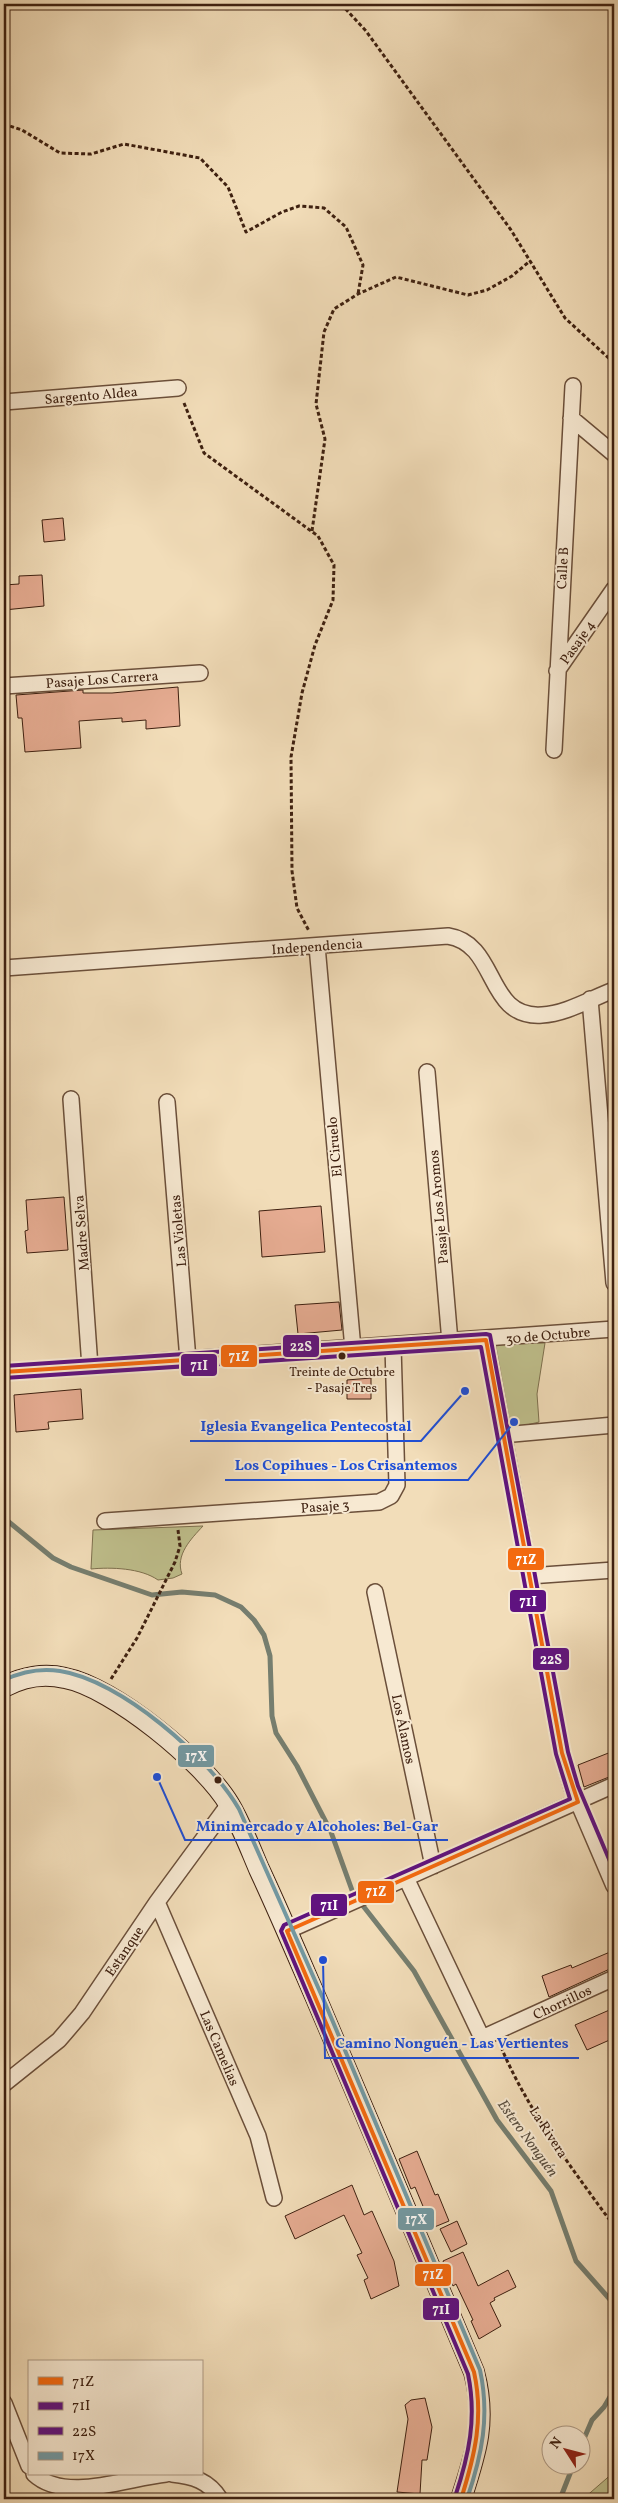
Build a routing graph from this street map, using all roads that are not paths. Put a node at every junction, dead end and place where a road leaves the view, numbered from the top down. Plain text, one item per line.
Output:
1 (573, 386) dead end
2 (178, 388) road end
3 (4, 402) edge
4 (571, 418) junction
5 (614, 454) edge
6 (614, 589) edge
7 (556, 671) junction
8 (200, 673) dead end
9 (4, 686) edge
10 (554, 750) dead end
11 (317, 946) junction
12 (4, 968) edge
13 (614, 990) edge
14 (590, 999) junction
15 (427, 1072) dead end
16 (71, 1099) dead end
17 (167, 1102) dead end
18 (614, 1283) edge
19 (614, 1329) edge
20 (486, 1340) junction
21 (450, 1342) junction
22 (393, 1346) junction
23 (353, 1349) junction
24 (188, 1360) junction
25 (90, 1367) junction
26 (4, 1372) edge
27 (614, 1425) edge
28 (503, 1435) junction
29 (105, 1521) dead end
30 (614, 1570) edge
31 (529, 1576) junction
32 (375, 1592) dead end
33 (4, 1687) edge
34 (614, 1785) edge
35 (578, 1802) junction
36 (229, 1804) junction
37 (433, 1866) junction
38 (406, 1878) junction
39 (614, 1886) edge
40 (157, 1902) junction
41 (287, 1931) junction
42 (614, 1978) edge
43 (4, 2084) edge
44 (274, 2198) dead end
45 (4, 2403) edge
46 (28, 2463) edge
47 (37, 2476) edge
48 (155, 2476) edge
49 (182, 2476) edge
50 (220, 2499) edge
51 (461, 2499) edge

1 - 4 street, Calle B
2 - 3 street, Sargento Aldea
4 - 5 street
4 - 7 street, Calle B
6 - 7 street, Pasaje 4
7 - 10 street, Calle B
8 - 9 street, Pasaje Los Carrera
11 - 12 street, Independencia
11 - 14 street, Independencia
11 - 23 street, El Ciruelo
13 - 14 street, Independencia
14 - 18 street
15 - 21 street, Pasaje Los Aromos
16 - 25 street, Madre Selva
17 - 24 street, Las Violetas
19 - 20 street, 30 de Octubre
20 - 21 street, 30 de Octubre
20 - 28 street
21 - 22 street, 30 de Octubre
22 - 23 street, 30 de Octubre
22 - 29 street, Pasaje 3
23 - 24 street, 30 de Octubre
24 - 25 street, 30 de Octubre
25 - 26 street, 30 de Octubre
27 - 28 street
28 - 31 street
30 - 31 street
31 - 35 street
32 - 37 street, Los Álamos
33 - 36 main road
34 - 35 street
35 - 37 street
35 - 39 street
36 - 40 street, Estanque
36 - 41 main road
37 - 38 street
38 - 41 street
38 - 42 street, Chorrillos
40 - 43 street, Estanque
40 - 44 street, Las Camelias
41 - 51 main road
45 - 46 street
47 - 48 street
49 - 50 street

